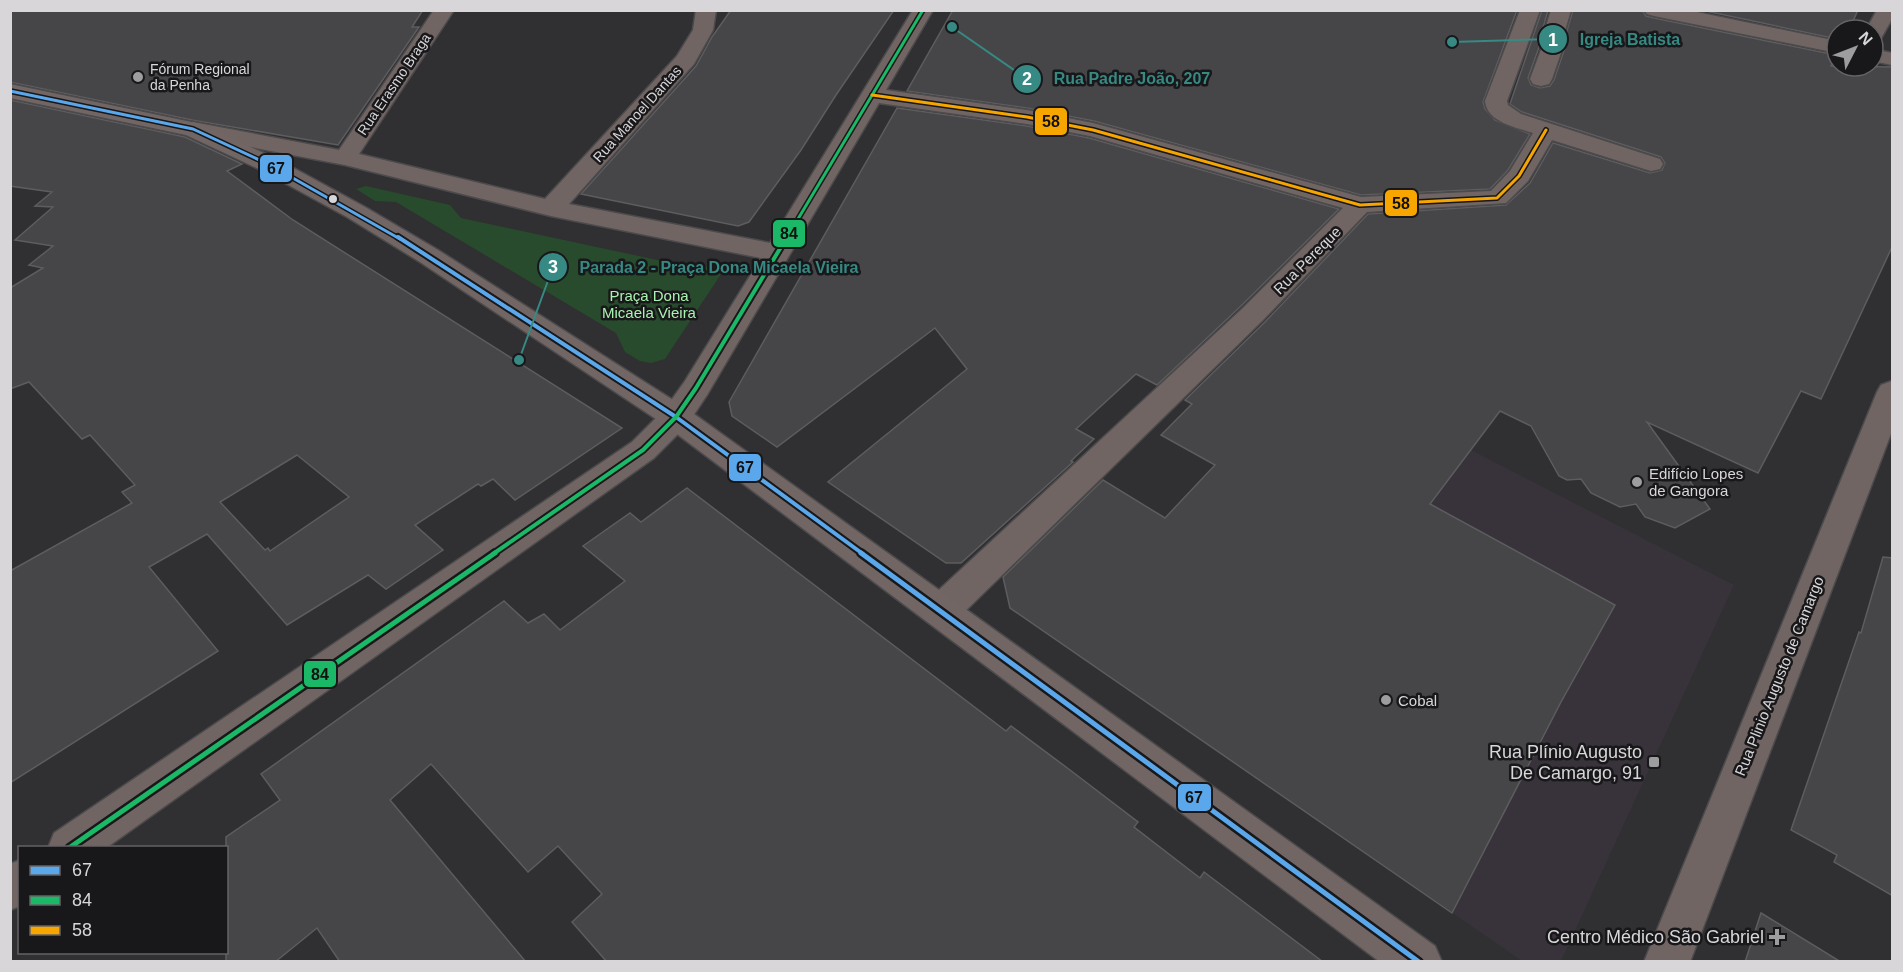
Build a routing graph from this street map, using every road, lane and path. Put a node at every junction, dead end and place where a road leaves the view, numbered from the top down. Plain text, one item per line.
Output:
1 (444, 10) edge
2 (706, 10) edge
3 (923, 10) edge
4 (1530, 10) edge
5 (1561, 10) edge
6 (1654, 10) edge
7 (1825, 46) edge
8 (1541, 79) dead end
9 (10, 91) edge
10 (872, 95) junction
11 (193, 129) junction
12 (1546, 130) junction
13 (345, 158) junction
14 (1651, 164) dead end
15 (1360, 205) junction
16 (551, 208) junction
17 (777, 253) junction
18 (1893, 392) edge
19 (676, 417) junction
20 (941, 611) junction
21 (72, 846) edge
22 (1419, 962) edge
23 (1667, 962) edge

1 - 13 street, Rua Erasmo Braga
2 - 16 street, Rua Manoel Dantas
3 - 10 street
4 - 12 street
5 - 8 street
6 - 7 street
9 - 11 main road
10 - 15 street
10 - 17 street
11 - 13 street
11 - 19 main road
12 - 14 street
12 - 15 street
13 - 16 street
15 - 20 street, Rua Pereque
16 - 17 street
17 - 19 street
18 - 23 street, Rua Plinio Augusto de Camargo
19 - 20 main road
19 - 21 street
20 - 22 main road

